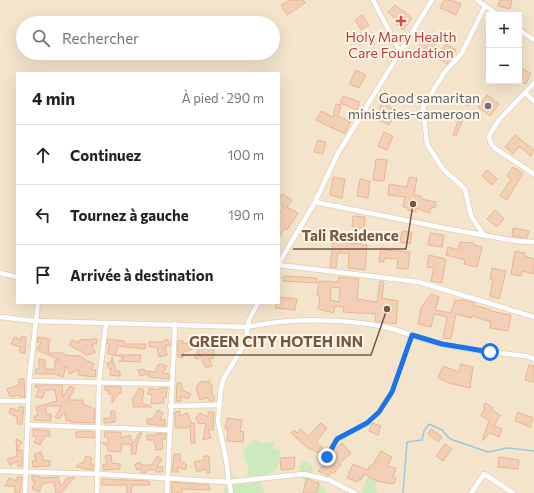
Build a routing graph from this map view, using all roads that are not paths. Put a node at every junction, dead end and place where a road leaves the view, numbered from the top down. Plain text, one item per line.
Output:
1 (372, 0) edge
2 (432, 0) edge
3 (477, 0) edge
4 (485, 6) junction
5 (494, 12) edge
6 (522, 32) edge
7 (534, 40) edge
8 (400, 52) junction
9 (534, 83) edge
10 (525, 93) junction
11 (534, 101) edge
12 (534, 174) edge
13 (315, 202) junction
14 (483, 234) junction
15 (534, 242) edge
16 (280, 262) edge
17 (280, 264) edge
18 (0, 273) edge
19 (16, 276) edge
20 (38, 304) edge
21 (257, 304) edge
22 (534, 317) edge
23 (0, 318) edge
24 (35, 321) junction
25 (106, 323) junction
26 (175, 324) junction
27 (247, 327) junction
28 (534, 359) edge
29 (29, 381) junction
30 (99, 381) junction
31 (171, 384) junction
32 (0, 401) edge
33 (28, 401) junction
34 (218, 405) junction
35 (170, 406) junction
36 (28, 425) junction
37 (99, 428) junction
38 (170, 430) junction
39 (0, 472) edge
40 (26, 472) junction
41 (98, 474) junction
42 (168, 477) junction
43 (229, 482) junction
44 (25, 493) edge
45 (96, 493) edge
46 (167, 493) edge
47 (231, 493) edge
48 (354, 493) edge
49 (471, 493) edge
50 (513, 493) edge

1 - 8 street
2 - 8 street
3 - 4 street
4 - 5 street
4 - 14 street
6 - 7 street
8 - 13 street
9 - 10 street
10 - 11 street
10 - 12 street
13 - 14 street
13 - 16 street
14 - 15 street
17 - 22 street
18 - 19 street
20 - 24 street
21 - 27 street
23 - 24 street
24 - 25 street
24 - 29 street
25 - 26 street
25 - 30 street
26 - 27 street
26 - 31 street
27 - 28 street
27 - 34 street
29 - 30 street
29 - 33 street
30 - 31 street
30 - 37 street
31 - 35 street
32 - 33 street
33 - 36 street
34 - 35 street
34 - 43 street
35 - 38 street
36 - 37 street
36 - 40 street
37 - 38 street
37 - 41 street
38 - 42 street
39 - 40 street
40 - 41 street
40 - 44 street
41 - 42 street
41 - 45 street
42 - 43 street
42 - 46 street
43 - 47 street
43 - 48 street
49 - 50 street

